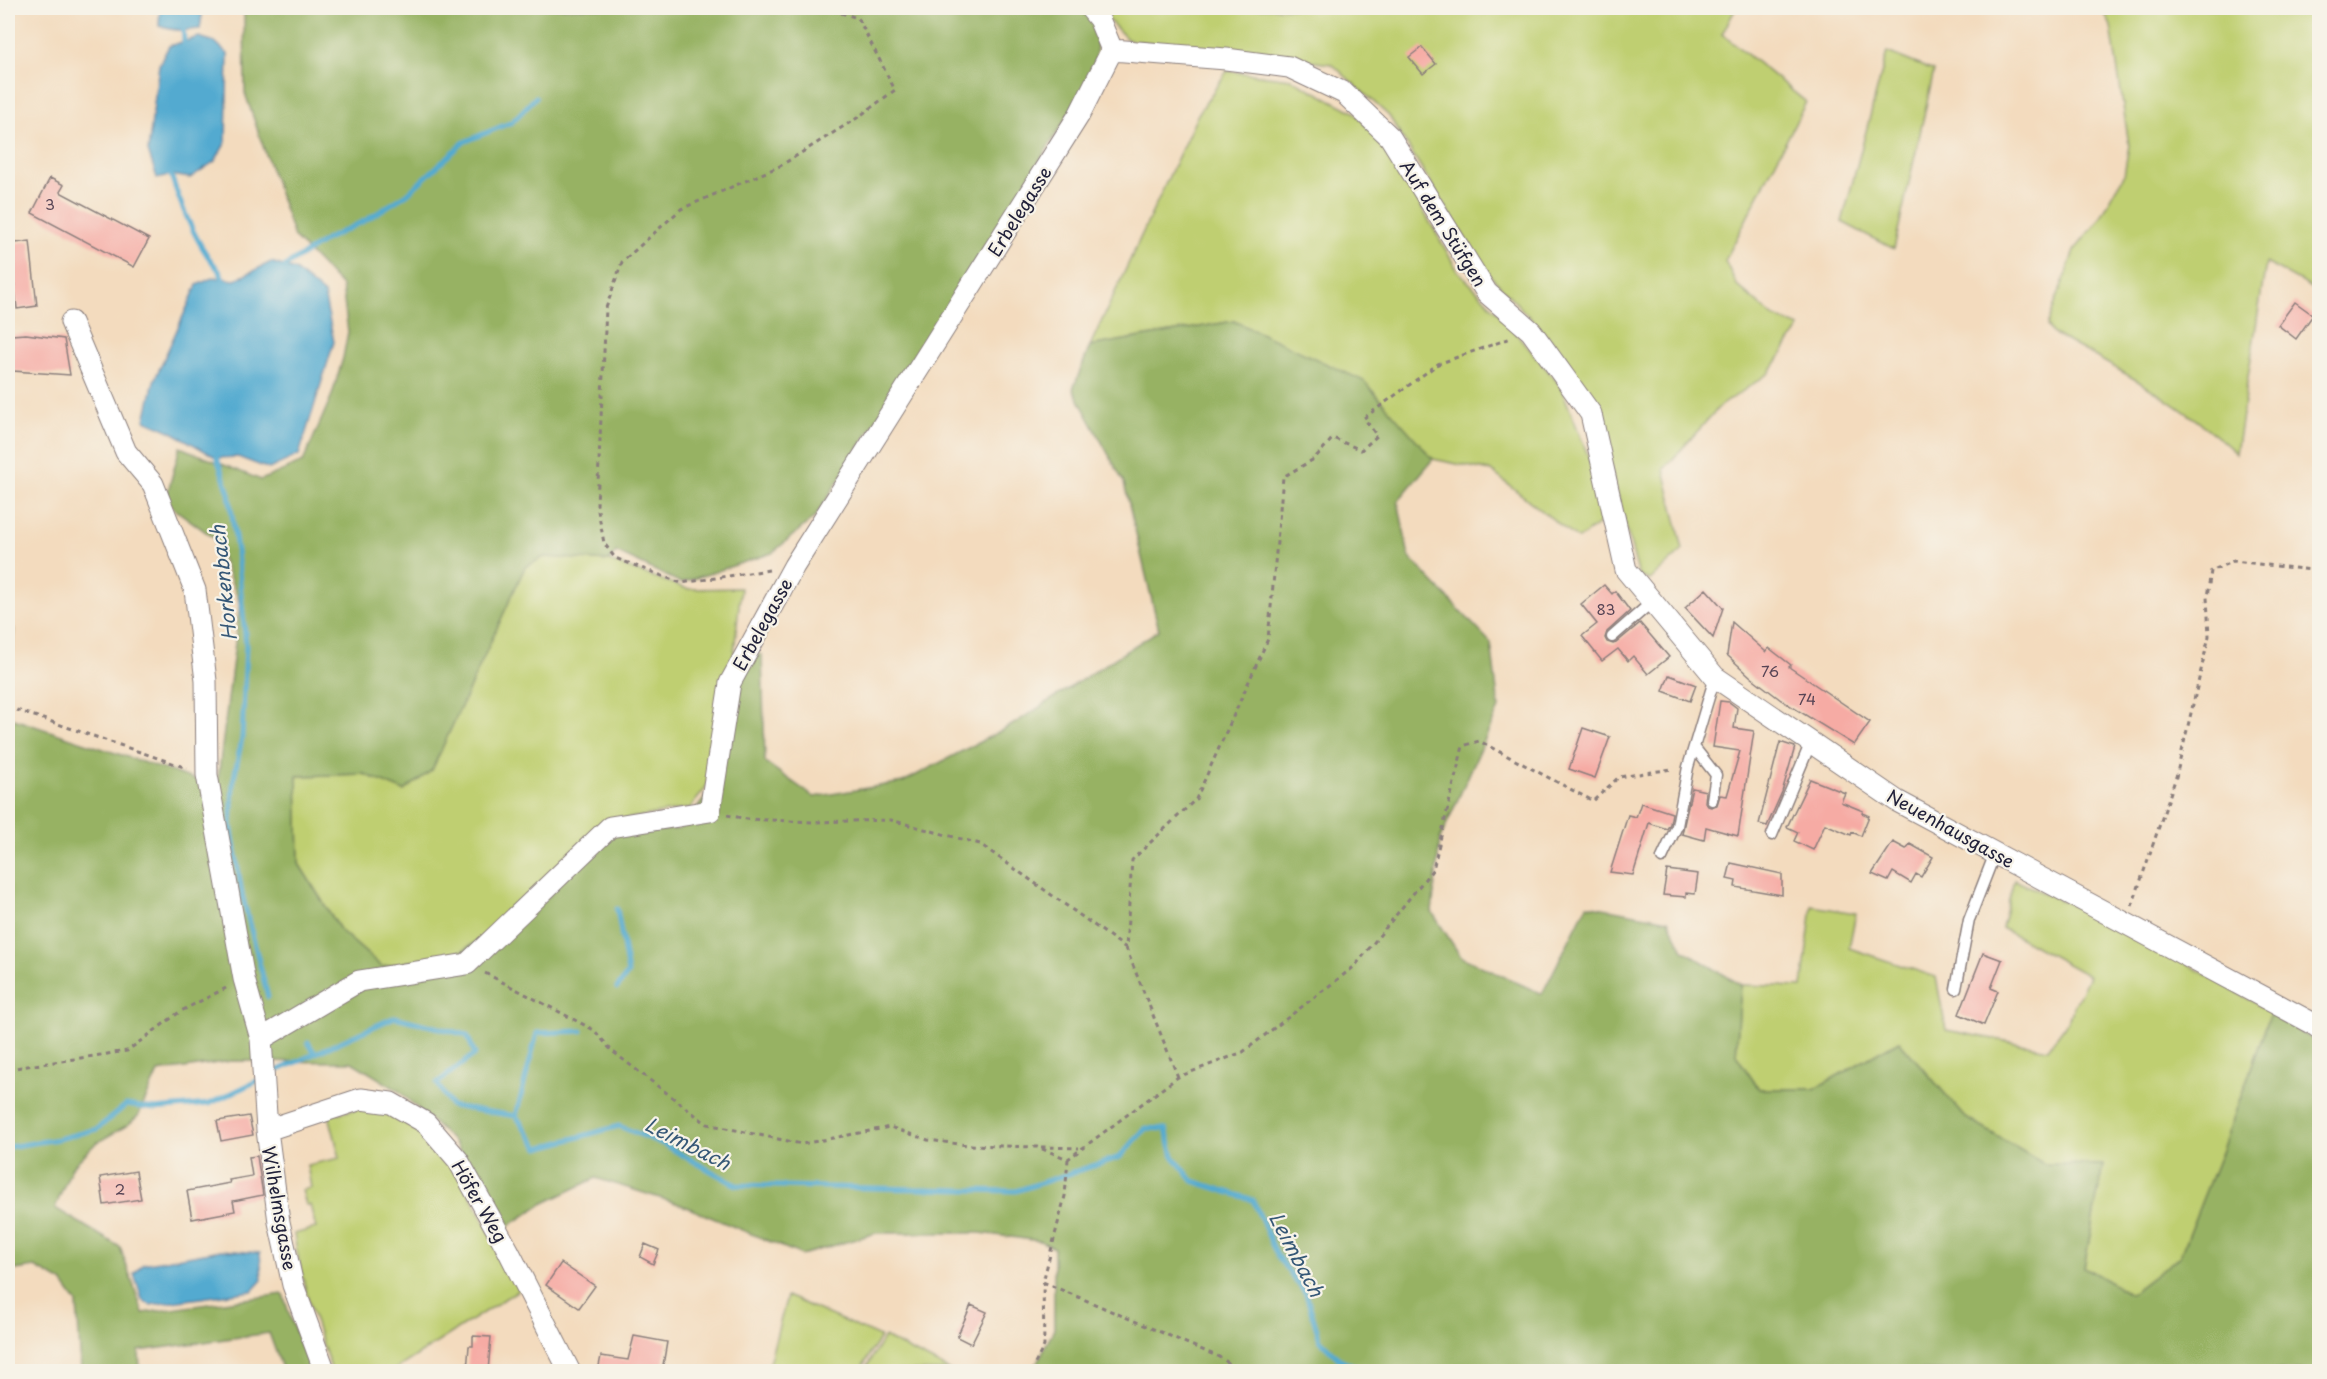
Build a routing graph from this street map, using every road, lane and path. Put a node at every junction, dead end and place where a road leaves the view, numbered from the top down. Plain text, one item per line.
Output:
1 (824, 8) edge
2 (1090, 8) edge
3 (1112, 50) junction
4 (71, 322) dead end
5 (1531, 331) junction
6 (794, 566) junction
7 (1626, 570) joint
8 (2319, 571) edge
9 (1653, 601) junction
10 (1612, 637) dead end
11 (1715, 677) junction
12 (8, 707) edge
13 (1811, 742) junction
14 (1694, 747) junction
15 (1688, 767) junction
16 (207, 775) junction
17 (1712, 800) dead end
18 (710, 811) junction
19 (1772, 835) dead end
20 (1995, 852) junction
21 (1662, 858) dead end
22 (2126, 922) junction
23 (1126, 948) junction
24 (467, 964) junction
25 (244, 979) junction
26 (1956, 989) dead end
27 (2319, 1029) edge
28 (261, 1039) junction
29 (8, 1069) edge
30 (1178, 1077) junction
31 (267, 1130) junction
32 (1036, 1147) junction
33 (1081, 1149) junction
34 (1068, 1159) junction
35 (1043, 1281) junction
36 (325, 1371) edge
37 (570, 1371) edge
38 (1031, 1371) edge
39 (1243, 1371) edge

1 - 6 path
2 - 3 street
3 - 5 street, Auf dem Stüfgen
3 - 6 street, Erbelegasse
4 - 16 street
5 - 7 street, Auf dem Stüfgen
5 - 23 path
6 - 18 street, Erbelegasse
7 - 9 street, Neuenhausgasse
8 - 22 path
9 - 10 lane
9 - 11 street, Neuenhausgasse
11 - 13 street, Neuenhausgasse
11 - 14 lane
12 - 16 path
13 - 19 lane
13 - 20 street, Neuenhausgasse
14 - 15 lane
14 - 17 lane
15 - 21 lane
15 - 30 path
16 - 25 street
18 - 23 path
18 - 24 street
20 - 22 street, Neuenhausgasse
20 - 26 lane
22 - 27 street, Neuenhausgasse
23 - 30 path
24 - 28 street
24 - 32 path
25 - 28 street
25 - 29 path
28 - 31 street, Wilhelmsgasse
30 - 33 path
31 - 36 street, Wilhelmsgasse
31 - 37 street, Höfer Weg
32 - 33 path
32 - 34 path
33 - 34 path
34 - 35 path
35 - 38 path
35 - 39 path

